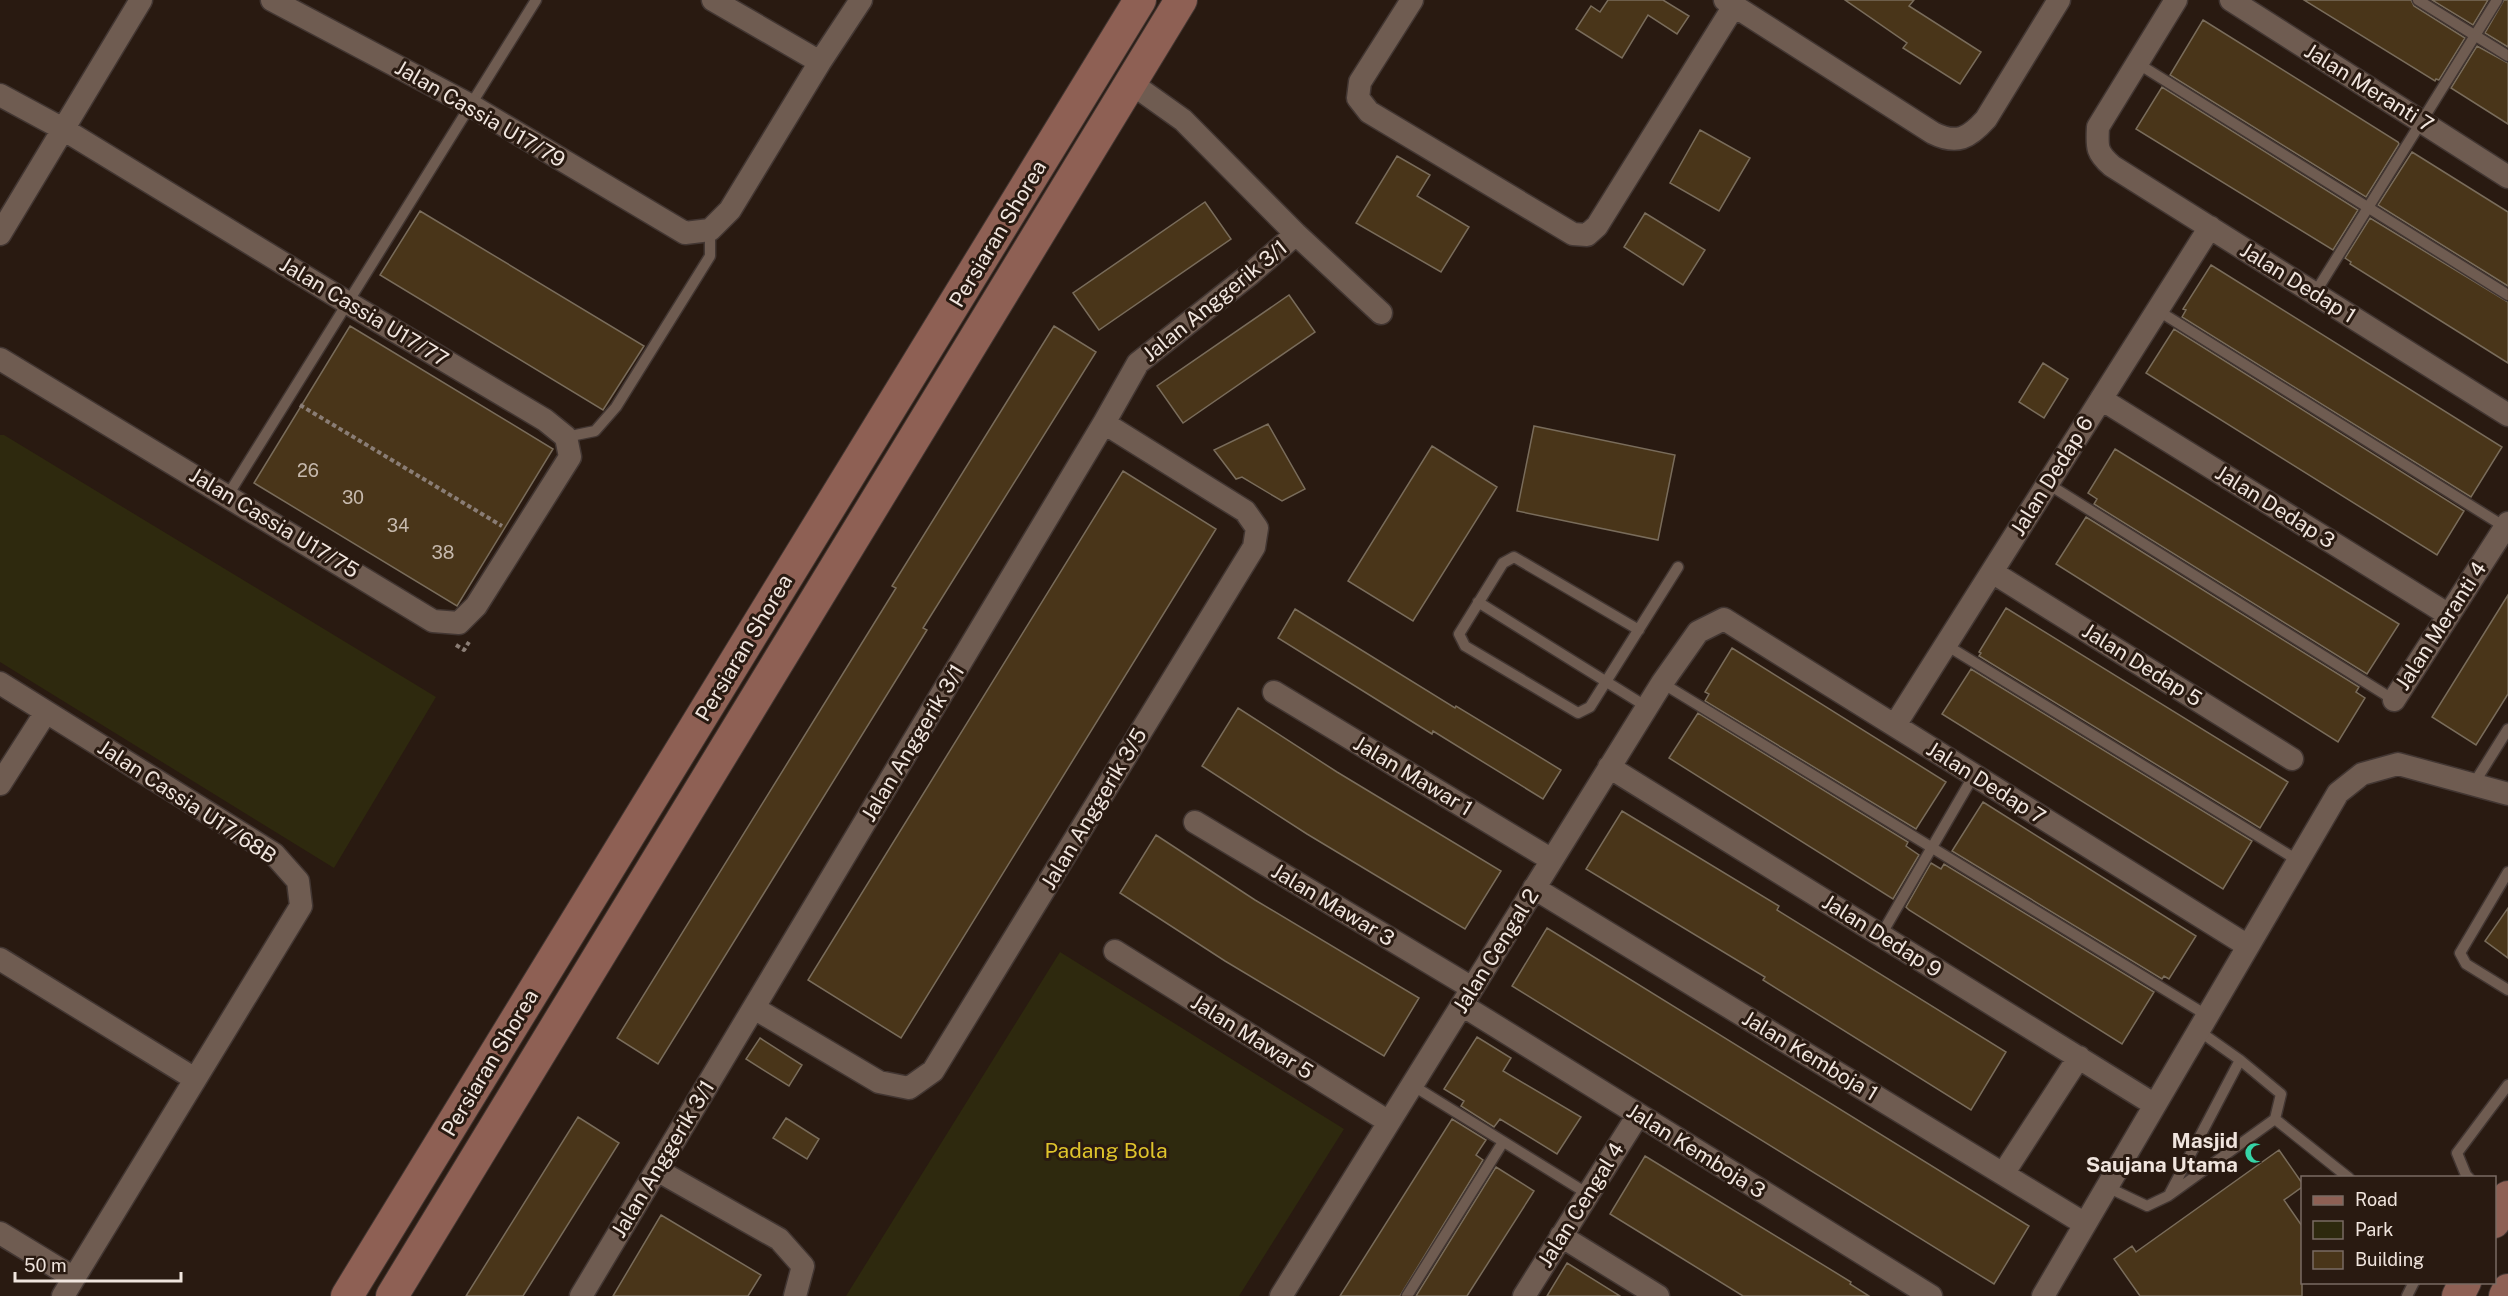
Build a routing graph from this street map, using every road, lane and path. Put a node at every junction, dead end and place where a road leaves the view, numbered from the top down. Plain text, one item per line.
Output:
1 (141, 0) edge
2 (272, 0) edge
3 (536, 0) edge
4 (713, 0) edge
5 (861, 0) edge
6 (1140, 0) edge
7 (1152, 0) edge
8 (1181, 0) edge
9 (1412, 0) edge
10 (2059, 0) edge
11 (2176, 0) edge
12 (2230, 0) edge
13 (2418, 0) edge
14 (2497, 0) edge
15 (1730, 3) edge
16 (2475, 35) junction
17 (2508, 56) edge
18 (820, 62) junction
19 (2137, 63) junction
20 (1131, 82) junction
21 (0, 95) edge
22 (470, 105) junction
23 (2422, 122) junction
24 (63, 129) junction
25 (1050, 148) junction
26 (2508, 177) edge
27 (2368, 208) junction
28 (2210, 227) junction
29 (711, 230) junction
30 (0, 234) edge
31 (1296, 234) junction
32 (2315, 293) junction
33 (2508, 295) edge
34 (348, 303) junction
35 (2157, 310) junction
36 (1381, 313) dead end
37 (0, 359) edge
38 (289, 398) junction
39 (2101, 399) junction
40 (2508, 415) edge
41 (1104, 423) junction
42 (566, 437) junction
43 (2048, 484) junction
44 (228, 495) junction
45 (2507, 525) edge
46 (520, 536) junction
47 (1678, 567) dead end
48 (1992, 572) junction
49 (1478, 602) junction
50 (2449, 615) junction
51 (1724, 619) joint
52 (1639, 630) junction
53 (1946, 645) junction
54 (1606, 681) junction
55 (0, 683) edge
56 (1662, 683) junction
57 (1274, 692) dead end
58 (2394, 700) joint
59 (1647, 707) junction
60 (46, 712) junction
61 (1895, 725) junction
62 (2508, 729) edge
63 (2292, 759) dead end
64 (1609, 767) junction
65 (1974, 775) junction
66 (0, 784) edge
67 (2474, 785) junction
68 (2508, 794) edge
69 (1195, 822) dead end
70 (1932, 847) junction
71 (1552, 861) junction
72 (2299, 861) junction
73 (2508, 872) edge
74 (1534, 888) junction
75 (1881, 935) junction
76 (2248, 946) junction
77 (1114, 951) dead end
78 (0, 959) edge
79 (2508, 990) edge
80 (1467, 997) junction
81 (754, 1008) junction
82 (2203, 1023) junction
83 (2079, 1057) junction
84 (2240, 1060) junction
85 (195, 1079) junction
86 (1412, 1085) junction
87 (2508, 1085) edge
88 (2155, 1104) junction
89 (1638, 1115) junction
90 (2275, 1119) junction
91 (1389, 1122) junction
92 (1503, 1142) junction
93 (657, 1170) junction
94 (2003, 1174) junction
95 (2346, 1176) edge
96 (2466, 1176) edge
97 (2107, 1187) junction
98 (1588, 1194) junction
99 (2168, 1196) junction
100 (2085, 1224) junction
101 (0, 1233) edge
102 (1561, 1236) junction
103 (68, 1287) edge
104 (2508, 1290) edge
105 (347, 1296) edge
106 (392, 1296) edge
107 (581, 1296) edge
108 (795, 1296) edge
109 (1281, 1296) edge
110 (1407, 1296) edge
111 (1524, 1296) edge
112 (1658, 1296) edge
113 (1931, 1296) edge
114 (2043, 1296) edge
115 (2505, 1296) edge

1 - 24 street
2 - 22 street, Jalan Cassia U17/79
3 - 22 lane
4 - 18 street
5 - 18 street
6 - 25 main road, Persiaran Shorea
7 - 20 main road
8 - 20 main road, Persiaran Shorea
9 - 15 street
10 - 15 street
11 - 19 street
12 - 23 street, Jalan Meranti 7
13 - 16 lane
14 - 16 lane
16 - 17 lane
16 - 23 lane
18 - 29 street
19 - 27 lane
19 - 28 street, Jalan Dedap 1
20 - 25 main road
20 - 31 street
20 - 106 main road, Persiaran Shorea
21 - 24 street, Jalan Cassia U17/77
22 - 29 street, Jalan Cassia U17/79
22 - 34 lane
23 - 26 street, Jalan Meranti 7
23 - 27 lane
24 - 30 street
24 - 34 street, Jalan Cassia U17/77
25 - 105 main road, Persiaran Shorea
27 - 32 lane
27 - 33 lane
28 - 32 street, Jalan Dedap 1
28 - 35 street, Jalan Dedap 6
29 - 42 lane
31 - 36 street
31 - 41 street, Jalan Anggerik 3/1
32 - 40 street, Jalan Dedap 1
34 - 38 lane
34 - 42 street, Jalan Cassia U17/77
35 - 39 street, Jalan Dedap 6
35 - 45 lane
37 - 44 street, Jalan Cassia U17/75
38 - 44 lane
38 - 46 path
39 - 43 street, Jalan Dedap 6
39 - 50 street, Jalan Dedap 3
41 - 81 street, Jalan Anggerik 3/1
41 - 81 street, Jalan Anggerik 3/5
42 - 46 street
43 - 48 street, Jalan Dedap 6
43 - 58 lane
44 - 46 street, Jalan Cassia U17/75
45 - 50 street, Jalan Meranti 4
47 - 52 lane
48 - 53 street, Jalan Dedap 6
48 - 63 street, Jalan Dedap 5
49 - 52 lane
49 - 54 lane
49 - 54 lane
50 - 58 street, Jalan Meranti 4
51 - 56 street, Jalan Cengal 2
51 - 61 street, Jalan Dedap 7
52 - 54 lane
53 - 61 street, Jalan Dedap 6
53 - 72 lane
54 - 59 lane
55 - 60 street, Jalan Cassia U17/68B
56 - 59 street, Jalan Cengal 2
56 - 70 lane
57 - 71 street, Jalan Mawar 1
59 - 64 street, Jalan Cengal 2
60 - 66 street
60 - 85 street, Jalan Cassia U17/68B
61 - 65 street, Jalan Dedap 7
62 - 67 lane
64 - 71 street, Jalan Cengal 2
64 - 75 street, Jalan Dedap 9
65 - 70 lane
65 - 76 street, Jalan Dedap 7
67 - 68 street
67 - 72 street
69 - 80 street, Jalan Mawar 3
70 - 75 lane
70 - 82 lane
71 - 74 street, Jalan Cengal 2
72 - 76 street
73 - 79 lane
74 - 80 street, Jalan Cengal 2
74 - 94 street, Jalan Kemboja 1
75 - 83 street, Jalan Dedap 9
76 - 82 street
77 - 91 street, Jalan Mawar 5
78 - 85 street
80 - 86 street, Jalan Cengal 2
80 - 89 street, Jalan Kemboja 3
81 - 93 street, Jalan Anggerik 3/1
82 - 84 lane
82 - 88 street
83 - 88 street, Jalan Dedap 9
83 - 94 street
84 - 90 lane
84 - 99 lane
85 - 103 street, Jalan Cassia U17/68B
86 - 91 street, Jalan Cengal 2
86 - 92 lane
87 - 96 lane
88 - 97 street
89 - 98 street, Jalan Cengal 4
89 - 113 street, Jalan Kemboja 3
90 - 95 lane
90 - 99 lane
91 - 109 street, Jalan Cengal 2
92 - 98 lane
92 - 110 lane
93 - 107 street, Jalan Anggerik 3/1
93 - 108 street
94 - 100 street, Jalan Kemboja 1
97 - 99 lane
97 - 100 street
98 - 102 street, Jalan Cengal 4
100 - 114 street
101 - 103 street
102 - 111 street, Jalan Cengal 4
102 - 112 street
104 - 115 main road

